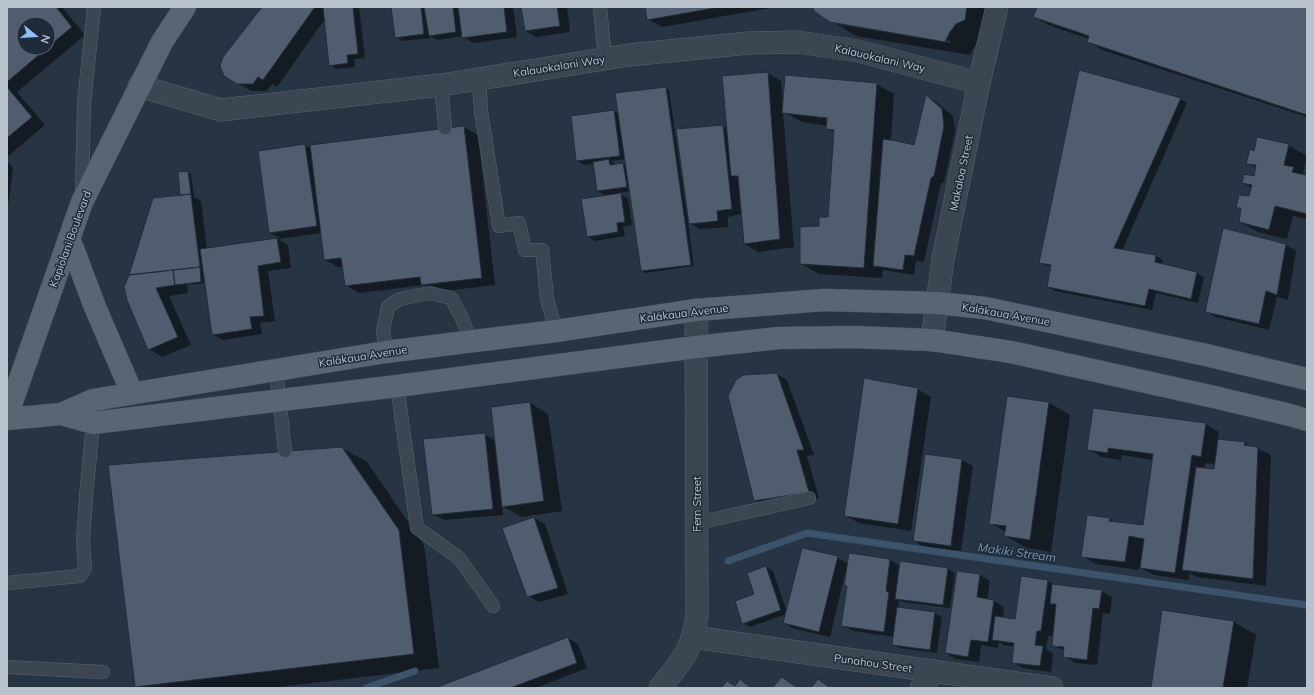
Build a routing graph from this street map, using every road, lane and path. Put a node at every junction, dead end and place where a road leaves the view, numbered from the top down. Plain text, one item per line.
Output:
1 (94, 7) edge
2 (185, 7) edge
3 (600, 7) edge
4 (997, 7) edge
5 (605, 59) junction
6 (479, 79) junction
7 (980, 83) junction
8 (441, 85) junction
9 (139, 86) junction
10 (445, 128) dead end
11 (82, 202) junction
12 (69, 238) junction
13 (937, 303) junction
14 (696, 310) junction
15 (556, 331) junction
16 (932, 340) junction
17 (471, 341) junction
18 (696, 347) junction
19 (386, 352) junction
20 (276, 370) junction
21 (1307, 379) edge
22 (397, 386) junction
23 (132, 393) junction
24 (279, 400) junction
25 (61, 414) junction
26 (7, 418) edge
27 (1307, 420) edge
28 (93, 423) junction
29 (285, 451) dead end
30 (809, 498) dead end
31 (697, 523) junction
32 (7, 583) edge
33 (492, 606) dead end
34 (693, 637) junction
35 (7, 667) edge
36 (935, 671) junction
37 (103, 672) dead end
38 (660, 688) edge
39 (921, 688) edge
40 (1052, 688) edge

1 - 11 lane
2 - 9 main road, Kapiolani Boulevard
3 - 5 lane
4 - 7 street, Makaloa Street
5 - 6 street, Kalauokalani Way
5 - 7 street, Kalauokalani Way
6 - 8 street, Kalauokalani Way
6 - 15 lane
7 - 13 street, Makaloa Street
8 - 9 street, Kalauokalani Way
8 - 10 lane
9 - 11 main road, Kapiolani Boulevard
11 - 12 main road, Kapiolani Boulevard
12 - 23 main road
12 - 26 main road, Kapiolani Boulevard
13 - 14 main road, Kalākaua Avenue
13 - 16 street, Makaloa Street
13 - 21 main road, Kalākaua Avenue
14 - 15 main road, Kalākaua Avenue
14 - 18 street, Fern Street
15 - 17 main road, Kalākaua Avenue
16 - 18 main road, Kalākaua Avenue
16 - 27 main road, Kalākaua Avenue
17 - 19 main road, Kalākaua Avenue
17 - 19 lane
18 - 22 main road, Kalākaua Avenue
18 - 31 street, Fern Street
19 - 20 main road, Kalākaua Avenue
20 - 23 main road, Kalākaua Avenue
20 - 24 lane
22 - 24 main road, Kalākaua Avenue
22 - 33 lane
23 - 25 main road, Kalākaua Avenue
24 - 28 main road, Kalākaua Avenue
24 - 29 lane
25 - 26 main road, Kalākaua Avenue
25 - 28 main road, Kalākaua Avenue
28 - 32 lane
30 - 31 lane
31 - 34 street, Fern Street
34 - 36 street, Punahou Street
34 - 38 street, Fern Street
35 - 37 lane
36 - 39 street
36 - 40 street, Punahou Street

